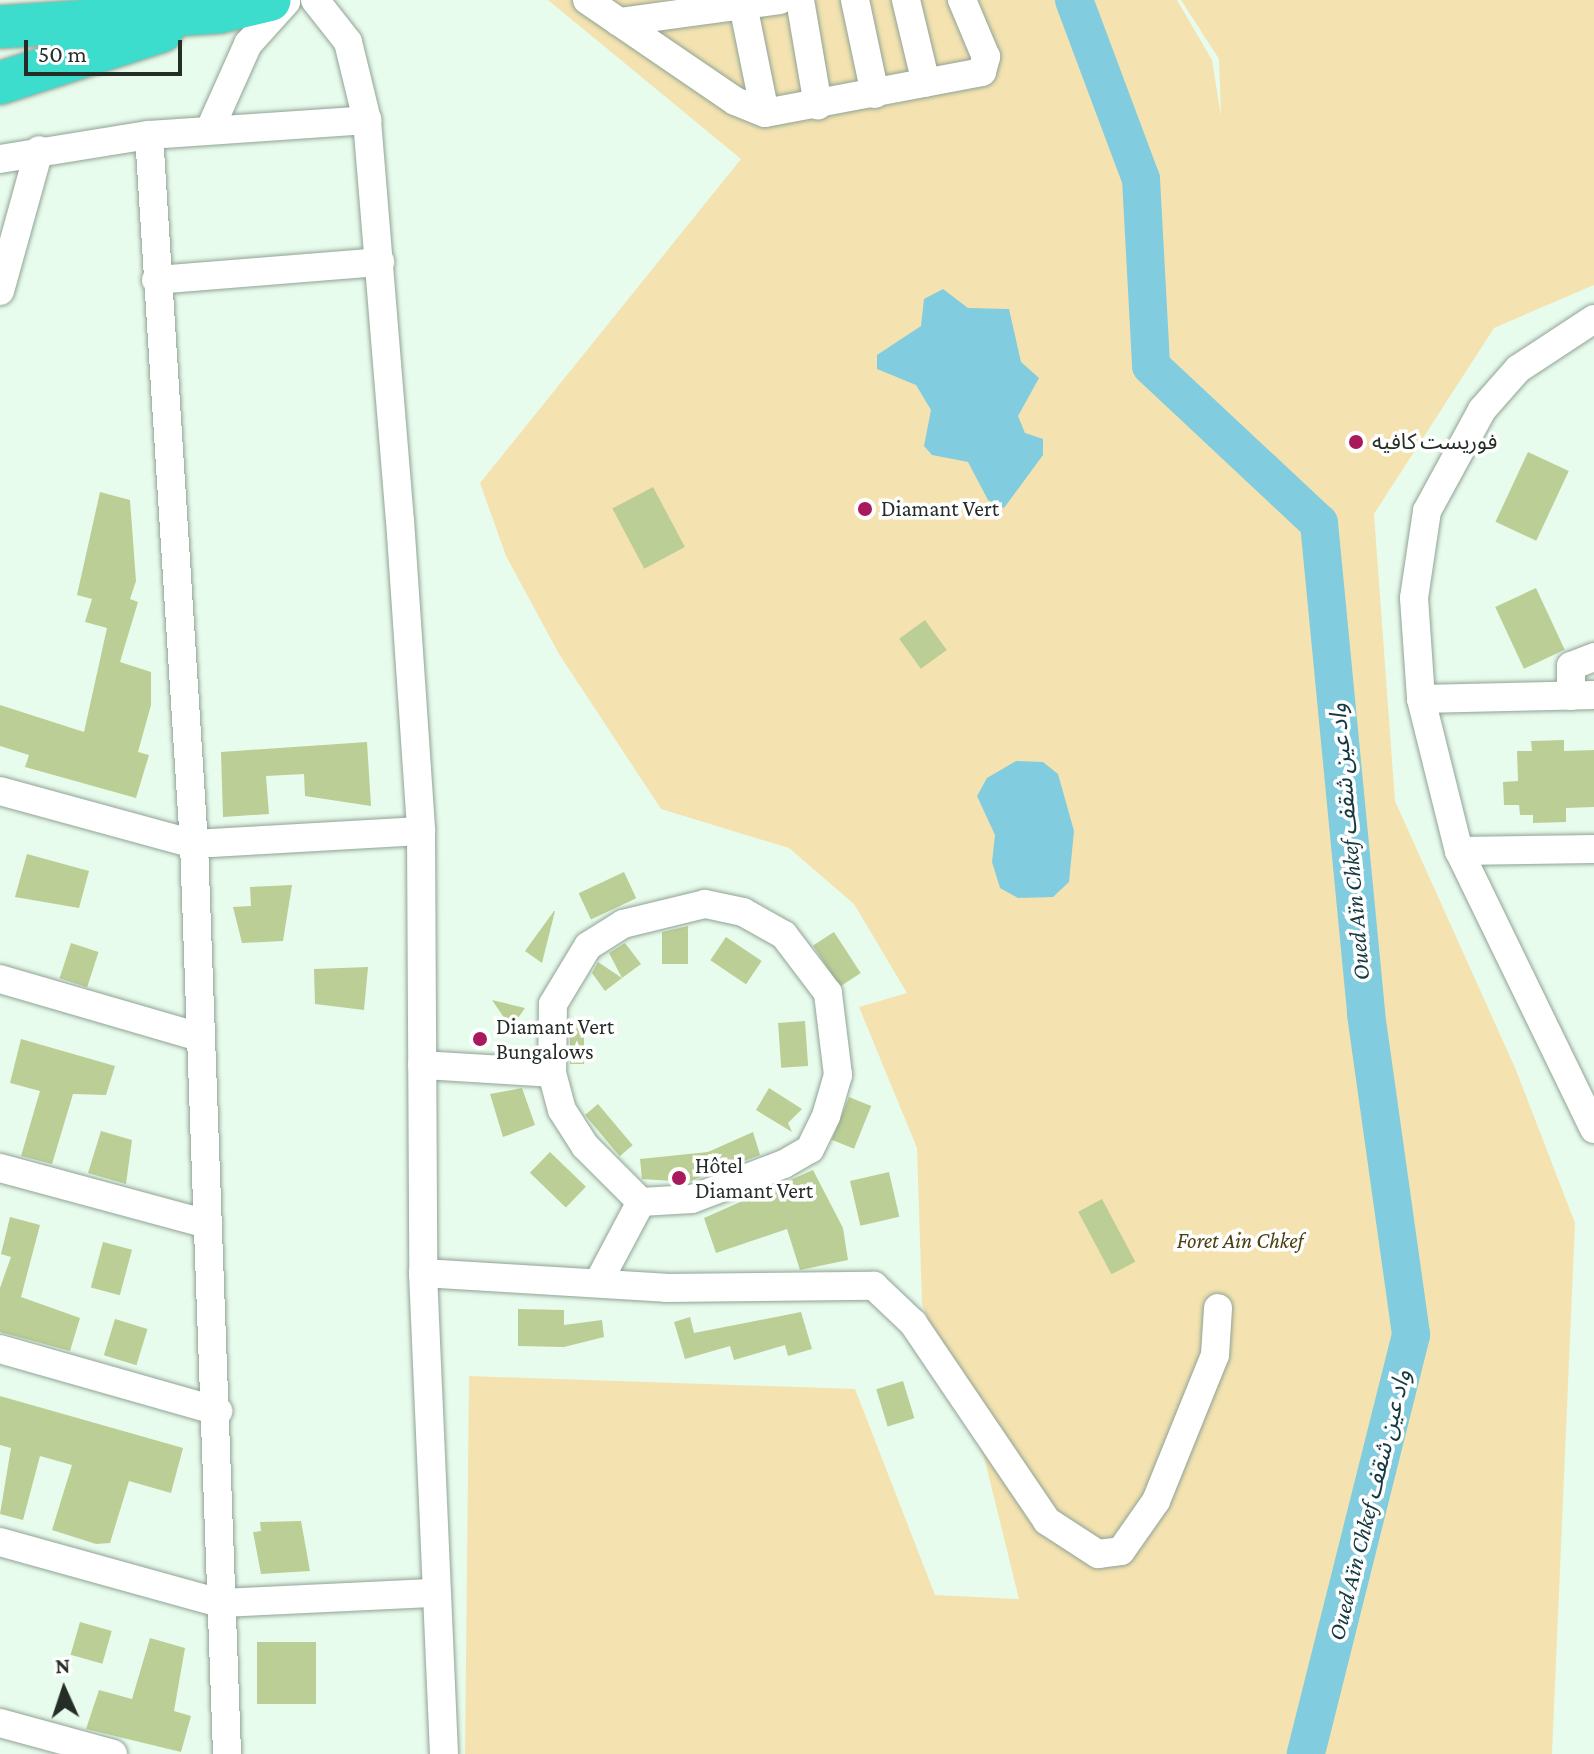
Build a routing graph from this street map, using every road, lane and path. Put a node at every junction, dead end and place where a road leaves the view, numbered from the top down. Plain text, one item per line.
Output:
1 (100, 0) edge
2 (288, 0) edge
3 (587, 0) edge
4 (779, 0) edge
5 (800, 0) edge
6 (855, 0) edge
7 (906, 0) edge
8 (962, 0) edge
9 (743, 5) junction
10 (219, 12) junction
11 (619, 22) junction
12 (12, 26) edge
13 (0, 83) edge
14 (926, 83) junction
15 (875, 94) junction
16 (818, 105) junction
17 (765, 113) junction
18 (367, 120) junction
19 (210, 129) junction
20 (149, 135) junction
21 (39, 150) junction
22 (0, 159) edge
23 (380, 262) junction
24 (156, 280) junction
25 (0, 291) edge
26 (1594, 319) edge
27 (1594, 657) edge
28 (1582, 696) edge
29 (1421, 699) junction
30 (0, 791) edge
31 (421, 831) junction
32 (194, 844) junction
33 (1594, 849) edge
34 (1459, 851) junction
35 (0, 979) edge
36 (200, 1037) junction
37 (422, 1065) junction
38 (552, 1073) junction
39 (1594, 1129) edge
40 (0, 1168) edge
41 (641, 1202) junction
42 (208, 1224) junction
43 (423, 1273) junction
44 (600, 1279) junction
45 (1218, 1308) dead end
46 (0, 1349) edge
47 (218, 1411) junction
48 (0, 1542) edge
49 (433, 1593) junction
50 (220, 1603) junction
51 (0, 1723) edge
52 (113, 1754) edge
53 (227, 1754) edge
54 (444, 1754) edge

1 - 12 highway
2 - 10 highway
2 - 18 street
2 - 19 street
3 - 11 street
4 - 9 street
5 - 16 street
6 - 15 street
7 - 14 street
8 - 14 street
9 - 11 street
9 - 17 street
10 - 12 highway
10 - 13 highway
11 - 17 street
14 - 15 street
15 - 16 street
16 - 17 street
18 - 19 street
18 - 23 street
19 - 20 street
20 - 21 street
20 - 24 street
21 - 22 street
21 - 25 street
23 - 24 street
23 - 31 street
24 - 32 street
26 - 29 street
27 - 28 street
28 - 29 street
29 - 34 street
30 - 32 street
31 - 32 street
31 - 37 street
32 - 36 street
33 - 34 street
34 - 39 street
35 - 36 street
36 - 42 street
37 - 38 street
37 - 43 street
38 - 41 street
38 - 41 street
40 - 42 street
41 - 44 street
42 - 47 street
43 - 44 street
43 - 49 street
44 - 45 street
46 - 47 street
47 - 50 street
48 - 50 street
49 - 50 street
49 - 54 street
50 - 53 street
51 - 52 street

